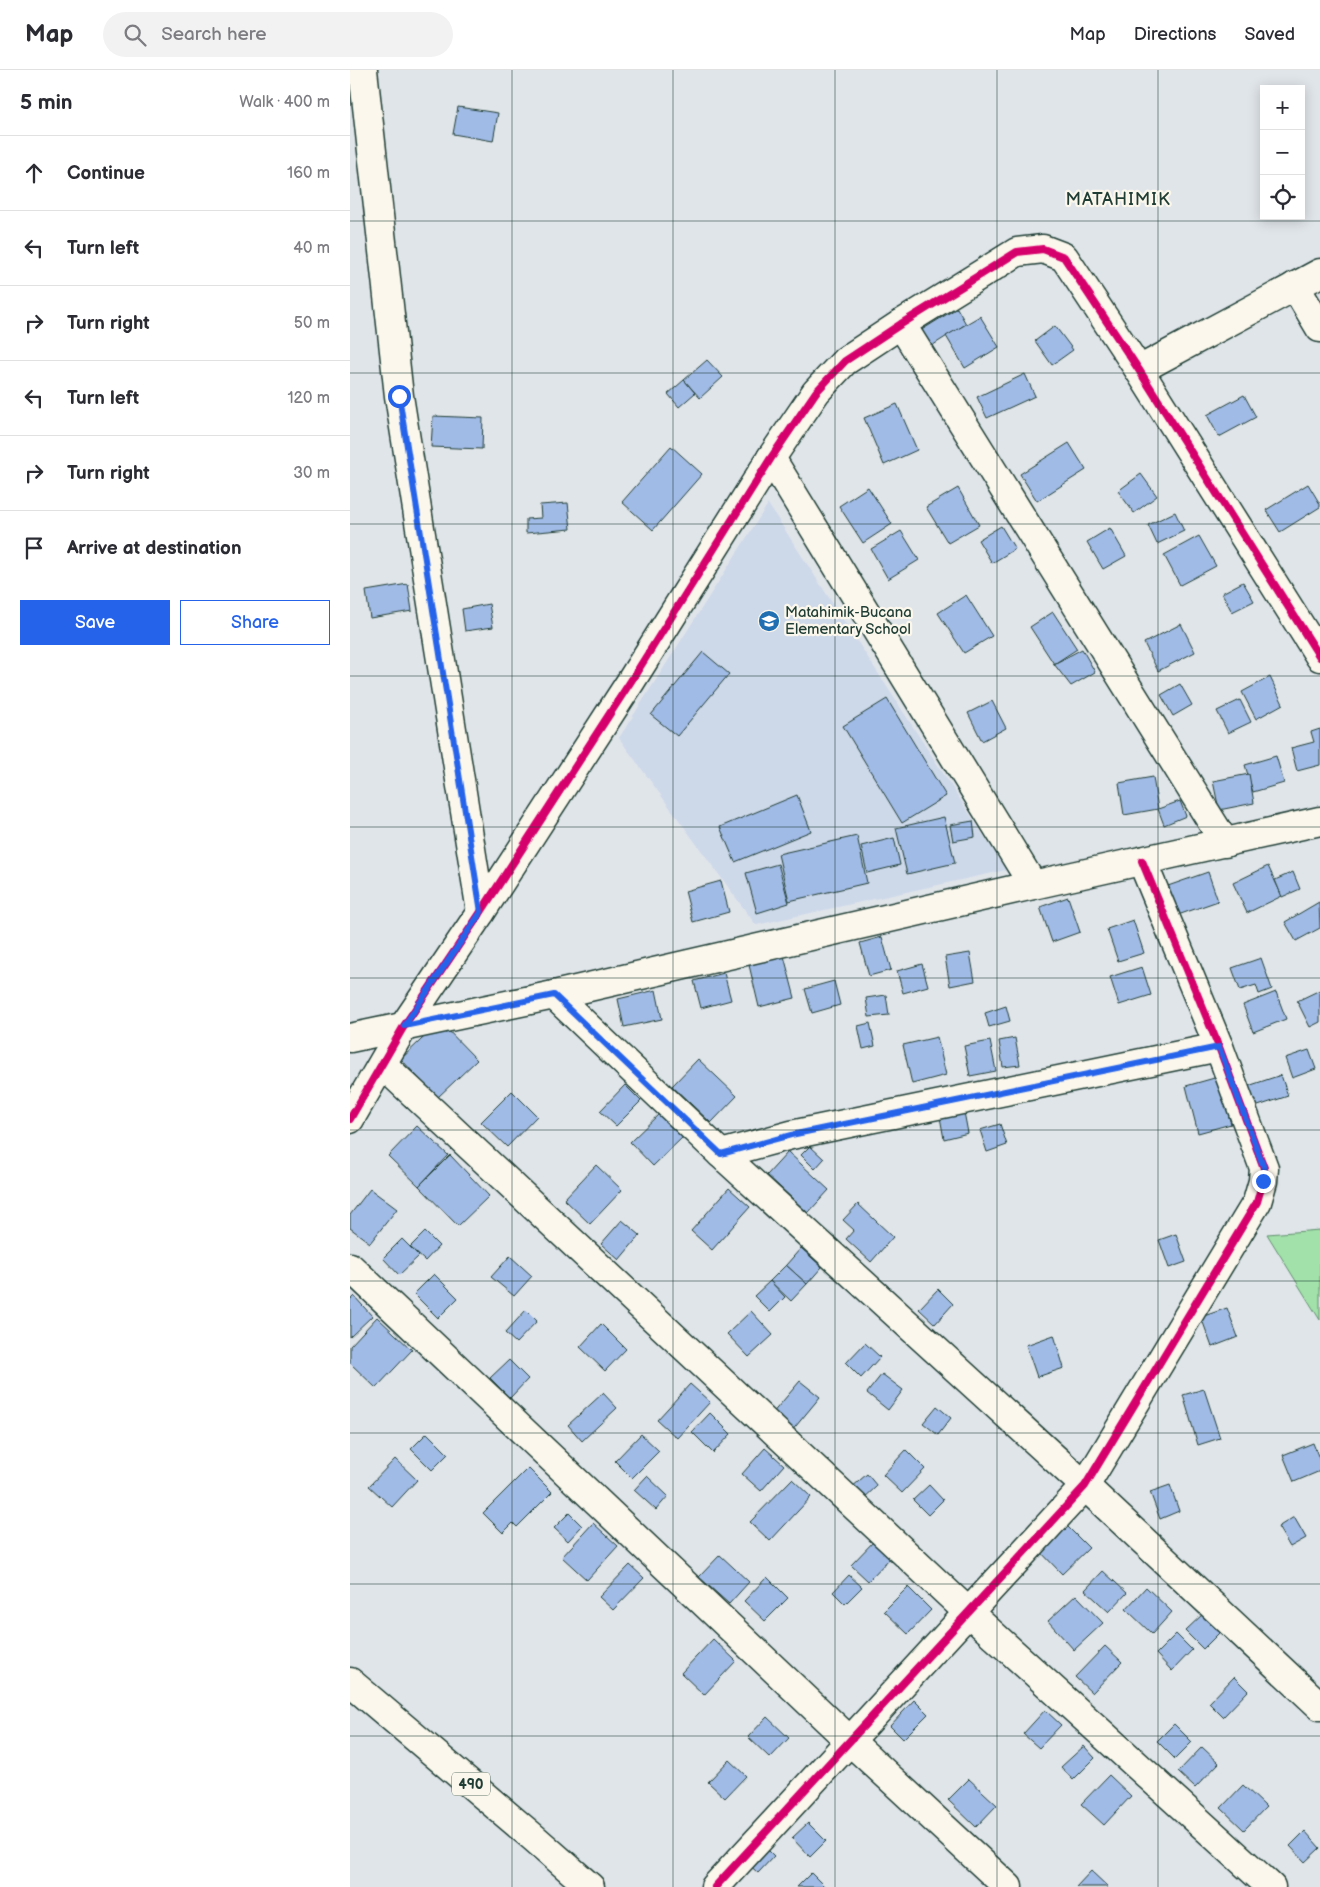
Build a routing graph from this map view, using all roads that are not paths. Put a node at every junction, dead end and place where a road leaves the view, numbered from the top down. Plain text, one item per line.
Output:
1 (364, 70) edge
2 (1320, 273) edge
3 (1295, 286) junction
4 (901, 324) junction
5 (1320, 328) edge
6 (1139, 370) junction
7 (771, 458) junction
8 (1320, 657) edge
9 (1319, 824) edge
10 (1224, 843) junction
11 (1142, 861) junction
12 (1032, 885) junction
13 (481, 912) junction
14 (554, 995) junction
15 (404, 1026) junction
16 (350, 1038) edge
17 (1219, 1047) junction
18 (383, 1065) junction
19 (350, 1120) edge
20 (721, 1154) junction
21 (350, 1267) edge
22 (1085, 1486) junction
23 (968, 1612) junction
24 (350, 1682) edge
25 (1320, 1706) edge
26 (850, 1740) junction
27 (590, 1887) edge
28 (715, 1887) edge
29 (1008, 1887) edge
30 (1271, 1887) edge

1 - 13 street
2 - 3 street
3 - 5 street
3 - 6 street
4 - 6 street
4 - 7 street
4 - 10 street
6 - 8 street
7 - 12 street
7 - 13 street
9 - 10 street
10 - 11 street
11 - 12 street
11 - 17 street
12 - 14 street
13 - 15 street
14 - 15 street
14 - 20 street
15 - 16 street
15 - 18 street
17 - 20 street
17 - 22 street
18 - 19 street
18 - 23 street
20 - 22 street
21 - 26 street
22 - 23 street
22 - 25 street
23 - 26 street
23 - 30 street
24 - 27 street, 490
26 - 28 street
26 - 29 street

